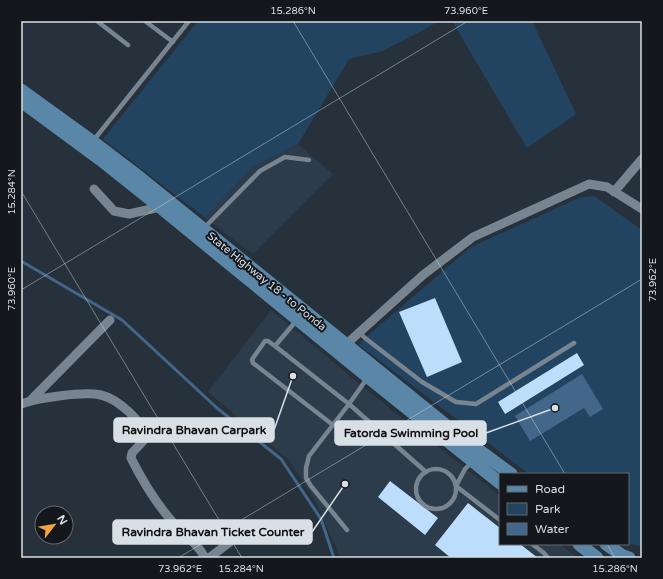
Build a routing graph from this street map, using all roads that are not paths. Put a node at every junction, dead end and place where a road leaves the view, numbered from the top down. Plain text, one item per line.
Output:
1 (97, 21) edge
2 (145, 21) edge
3 (190, 21) edge
4 (173, 42) junction
5 (128, 45) dead end
6 (21, 90) edge
7 (21, 101) edge
8 (90, 145) junction
9 (642, 159) edge
10 (309, 160) dead end
11 (94, 188) dead end
12 (614, 192) junction
13 (160, 207) junction
14 (642, 209) edge
15 (203, 230) junction
16 (297, 319) junction
17 (110, 320) dead end
18 (360, 333) junction
19 (574, 343) dead end
20 (275, 346) junction
21 (342, 348) junction
22 (368, 377) junction
23 (25, 403) edge
24 (349, 404) junction
25 (333, 424) junction
26 (472, 461) junction
27 (426, 472) junction
28 (510, 473) edge
29 (499, 482) edge
30 (456, 486) junction
31 (499, 519) edge
32 (347, 530) dead end
33 (230, 542) dead end
34 (533, 545) edge
35 (580, 545) edge
36 (607, 545) edge
37 (624, 557) edge
38 (205, 558) edge
39 (209, 558) edge
40 (548, 558) edge
41 (597, 558) edge

1 - 5 lane
2 - 4 lane
3 - 4 lane
4 - 8 lane
6 - 8 main road, State Highway 18 - to Ponda
7 - 8 main road, State Highway 18 - to Ponda
8 - 13 main road, State Highway 18 - to Ponda
8 - 15 main road, State Highway 18 - to Ponda
9 - 12 street
10 - 15 lane
11 - 13 street
12 - 14 street
12 - 18 street
13 - 16 main road, State Highway 18 - to Ponda
15 - 21 main road, State Highway 18 - to Ponda
16 - 20 lane
16 - 21 main road, State Highway 18 - to Ponda
17 - 23 street
18 - 19 lane
18 - 21 street
20 - 24 lane
20 - 25 lane
21 - 22 main road, State Highway 18 - to Ponda
21 - 28 main road, State Highway 18 - to Ponda
22 - 24 lane
22 - 26 main road, State Highway 18 - to Ponda
23 - 38 street
24 - 25 lane
24 - 27 lane
25 - 32 lane
26 - 29 main road, State Highway 18 - to Ponda
26 - 30 lane
27 - 30 lane
27 - 30 lane
30 - 31 lane
33 - 39 street
34 - 40 lane
35 - 41 main road
36 - 37 main road

